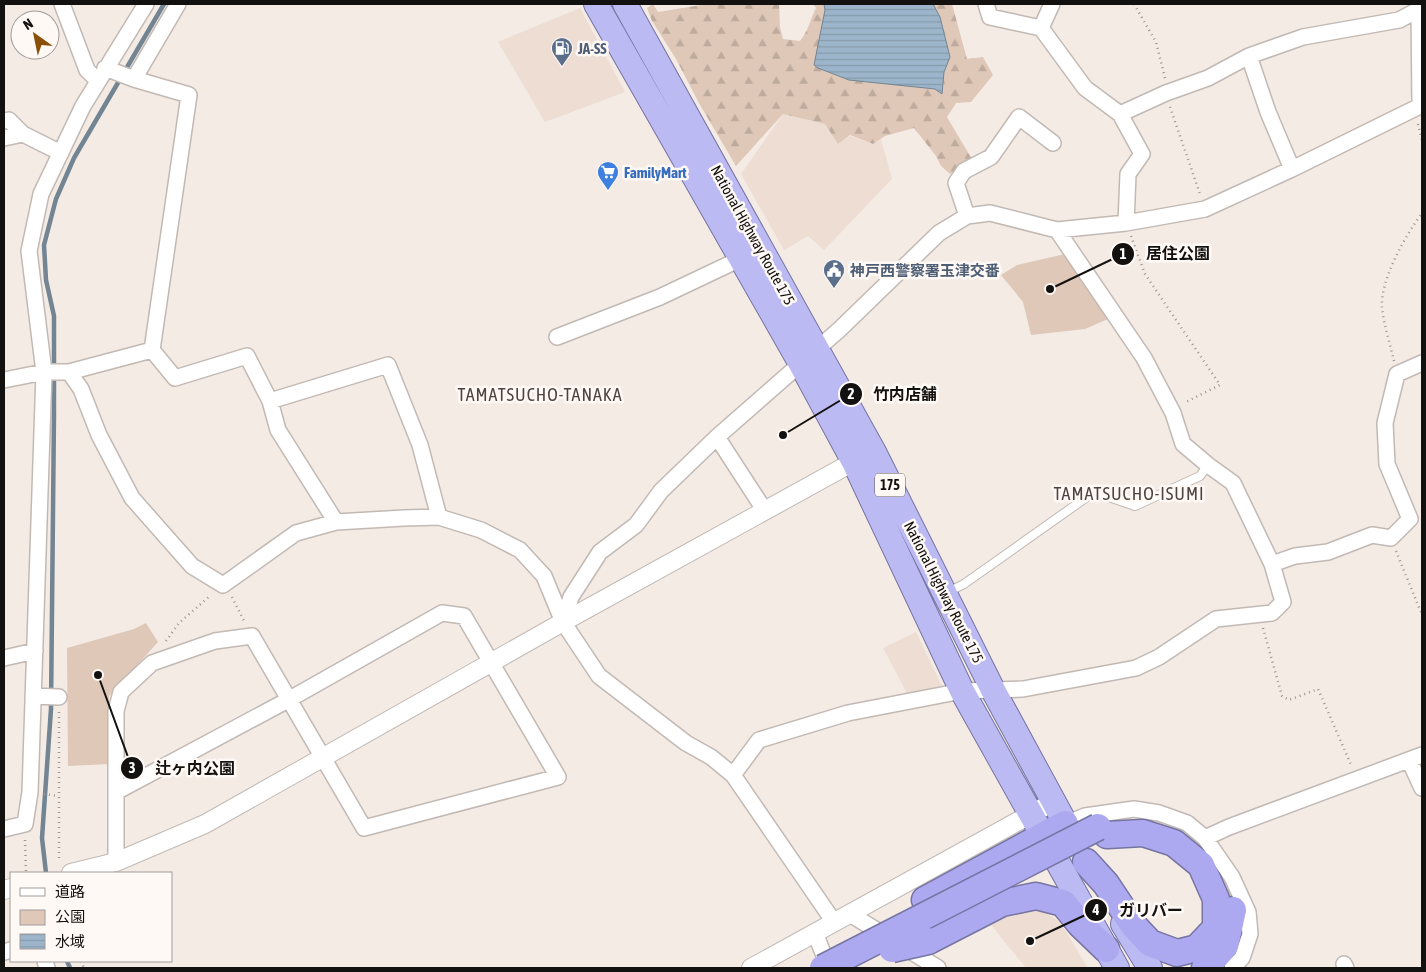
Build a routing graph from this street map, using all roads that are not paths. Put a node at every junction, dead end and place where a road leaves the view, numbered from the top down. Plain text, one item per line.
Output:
1 (62, 4) edge
2 (146, 4) edge
3 (178, 4) edge
4 (596, 4) edge
5 (625, 4) edge
6 (986, 4) edge
7 (1052, 4) edge
8 (1420, 9) edge
9 (1041, 28) junction
10 (1249, 56) junction
11 (102, 74) junction
12 (134, 79) junction
13 (1421, 105) edge
14 (1120, 114) junction
15 (4, 120) edge
16 (23, 134) junction
17 (4, 138) edge
18 (1053, 143) dead end
19 (61, 153) junction
20 (1292, 169) junction
21 (967, 216) junction
22 (1126, 223) junction
23 (1057, 230) junction
24 (740, 259) junction
25 (557, 337) dead end
26 (152, 350) junction
27 (809, 357) junction
28 (1422, 364) edge
29 (44, 372) junction
30 (69, 372) junction
31 (4, 380) edge
32 (270, 401) junction
33 (717, 437) junction
34 (864, 457) junction
35 (1208, 465) junction
36 (765, 511) junction
37 (439, 517) junction
38 (336, 522) junction
39 (1272, 564) junction
40 (946, 594) junction
41 (563, 622) junction
42 (35, 651) junction
43 (4, 658) edge
44 (492, 662) junction
45 (993, 690) junction
46 (962, 691) junction
47 (33, 696) junction
48 (59, 697) road end
49 (288, 700) junction
50 (323, 757) junction
51 (1416, 757) edge
52 (732, 775) junction
53 (1422, 788) edge
54 (116, 792) junction
55 (1054, 802) junction
56 (1066, 824) junction
57 (1037, 826) junction
58 (4, 829) edge
59 (1103, 831) junction
60 (1205, 838) junction
61 (116, 862) junction
62 (1086, 862) junction
63 (65, 868) edge
64 (842, 918) junction
65 (815, 933) junction
66 (892, 949) junction
67 (862, 957) edge
68 (1111, 959) edge
69 (1241, 965) edge
70 (751, 968) edge
71 (823, 968) edge
72 (829, 968) edge
73 (938, 968) edge
74 (1150, 968) edge
75 (1205, 968) edge

1 - 11 street
2 - 11 street
3 - 12 street
4 - 24 highway, National Highway Route 175 / 175
5 - 27 highway, National Highway Route 175 / 175
6 - 9 street
7 - 9 street
8 - 10 street
8 - 13 street
9 - 14 street
10 - 14 street
10 - 20 street
11 - 12 street
11 - 19 street
12 - 26 street
13 - 20 street
14 - 22 street
15 - 16 street
16 - 17 street
16 - 19 street
18 - 21 street
19 - 29 street
20 - 22 street
21 - 23 street
21 - 27 street
22 - 23 street
23 - 35 street
24 - 25 street
24 - 27 highway, National Highway Route 175 / 175
26 - 30 street
26 - 32 street
27 - 33 street
27 - 34 highway, National Highway Route 175 / 175
28 - 39 street
29 - 30 street
29 - 31 street
29 - 42 street
30 - 38 street
32 - 37 street
32 - 38 street
33 - 36 street
33 - 41 street
34 - 36 street
34 - 40 highway, National Highway Route 175 / 175
34 - 46 highway, National Highway Route 175 / 175
35 - 39 street
35 - 40 lane
36 - 41 street
37 - 38 street
37 - 41 street
39 - 45 street
40 - 45 highway, National Highway Route 175 / 175
41 - 44 street
41 - 52 street
42 - 43 street
42 - 47 street
44 - 49 street
44 - 50 street
44 - 50 street
45 - 46 street
45 - 55 highway, National Highway Route 175 / 175
46 - 52 street
46 - 57 highway, National Highway Route 175 / 175
47 - 48 street
47 - 58 street
49 - 50 street
49 - 54 street
49 - 54 street
50 - 61 street
51 - 53 street
51 - 60 street
52 - 64 street
54 - 61 street
55 - 56 highway, National Highway Route 175 / 175
55 - 57 street
56 - 57 highway
56 - 60 street
56 - 62 highway, National Highway Route 175 / 175
57 - 64 street
57 - 67 highway, bridge
57 - 68 highway, National Highway Route 175 / 175
59 - 62 highway
59 - 66 highway, bridge
59 - 67 highway, bridge
59 - 75 highway
60 - 69 street
61 - 63 street
62 - 74 highway, National Highway Route 175 / 175
64 - 65 street
64 - 73 street
65 - 70 street
65 - 72 street
66 - 67 highway
66 - 68 highway, bridge
67 - 71 highway, bridge

